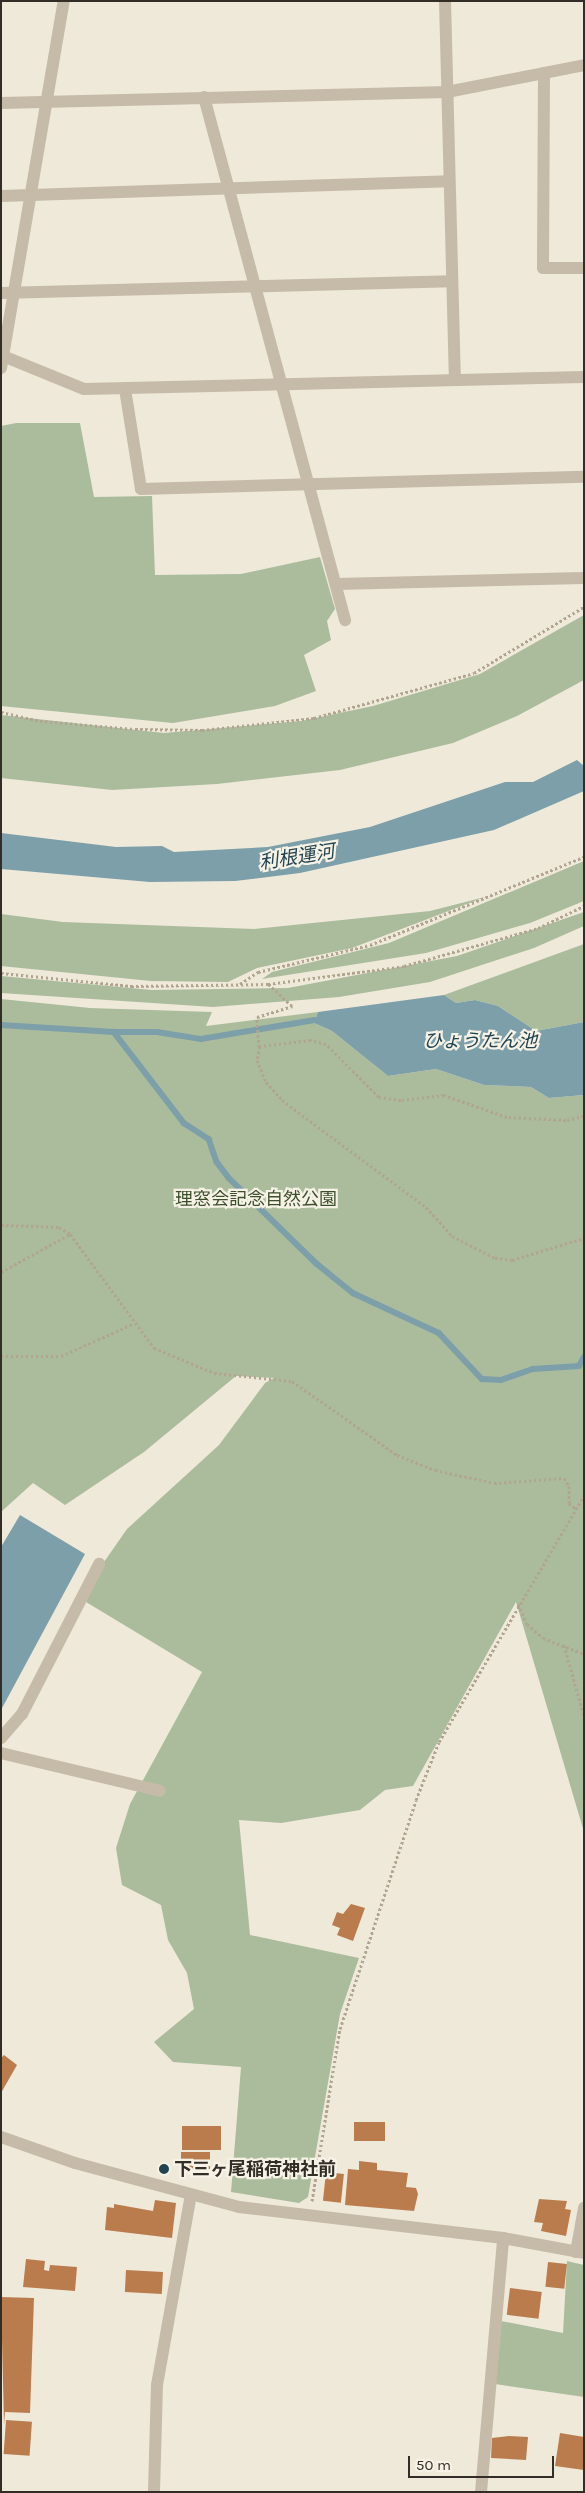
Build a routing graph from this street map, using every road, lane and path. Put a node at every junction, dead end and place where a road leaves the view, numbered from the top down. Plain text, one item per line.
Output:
1 (64, 1) edge
2 (445, 1) edge
3 (584, 65) edge
4 (544, 73) junction
5 (447, 92) junction
6 (204, 97) junction
7 (46, 102) junction
8 (1, 103) edge
9 (449, 181) junction
10 (229, 191) junction
11 (31, 195) junction
12 (1, 196) edge
13 (584, 268) edge
14 (452, 281) junction
15 (255, 286) junction
16 (7, 292) edge
17 (2, 362) edge
18 (584, 377) edge
19 (455, 380) junction
20 (282, 386) junction
21 (125, 389) junction
22 (584, 477) edge
23 (310, 485) junction
24 (584, 578) edge
25 (337, 584) junction
26 (584, 608) edge
27 (345, 620) dead end
28 (1, 712) edge
29 (584, 857) edge
30 (584, 906) edge
31 (1, 973) edge
32 (240, 984) junction
33 (268, 984) junction
34 (259, 1050) junction
35 (584, 1116) edge
36 (1, 1224) edge
37 (70, 1234) junction
38 (584, 1238) edge
39 (1, 1272) edge
40 (133, 1324) junction
41 (1, 1356) edge
42 (584, 1496) edge
43 (576, 1510) junction
44 (99, 1564) dead end
45 (518, 1604) junction
46 (564, 1645) junction
47 (584, 1654) edge
48 (584, 1716) edge
49 (1, 1738) edge
50 (1, 1753) edge
51 (160, 1792) dead end
52 (1, 2137) edge
53 (191, 2195) junction
54 (584, 2208) edge
55 (310, 2214) junction
56 (503, 2238) junction
57 (580, 2252) edge
58 (154, 2492) edge
59 (481, 2492) edge

1 - 7 street
2 - 5 street
3 - 4 street
4 - 5 street
4 - 13 street
5 - 6 street
5 - 9 street
6 - 7 street
6 - 10 street
7 - 8 street
7 - 11 street
9 - 10 street
9 - 14 street
10 - 11 street
10 - 15 street
11 - 12 street
11 - 16 street
14 - 15 street
14 - 19 street
15 - 16 street
15 - 20 street
16 - 17 street
17 - 21 street
18 - 19 street
19 - 20 street
20 - 21 street
20 - 23 street
21 - 23 street
22 - 23 street
23 - 25 street
24 - 25 street
25 - 27 street
26 - 28 path
29 - 32 path
30 - 33 path
31 - 32 path
32 - 33 path
33 - 34 path
34 - 35 path
34 - 38 path
36 - 37 path
37 - 39 path
37 - 40 path
40 - 41 path
40 - 43 path
42 - 43 path
43 - 45 path
44 - 49 street
45 - 46 path
45 - 55 path
46 - 47 path
46 - 48 path
50 - 51 street
52 - 53 street
53 - 55 street
53 - 58 street
54 - 57 street
55 - 56 street
56 - 57 street
56 - 59 street

